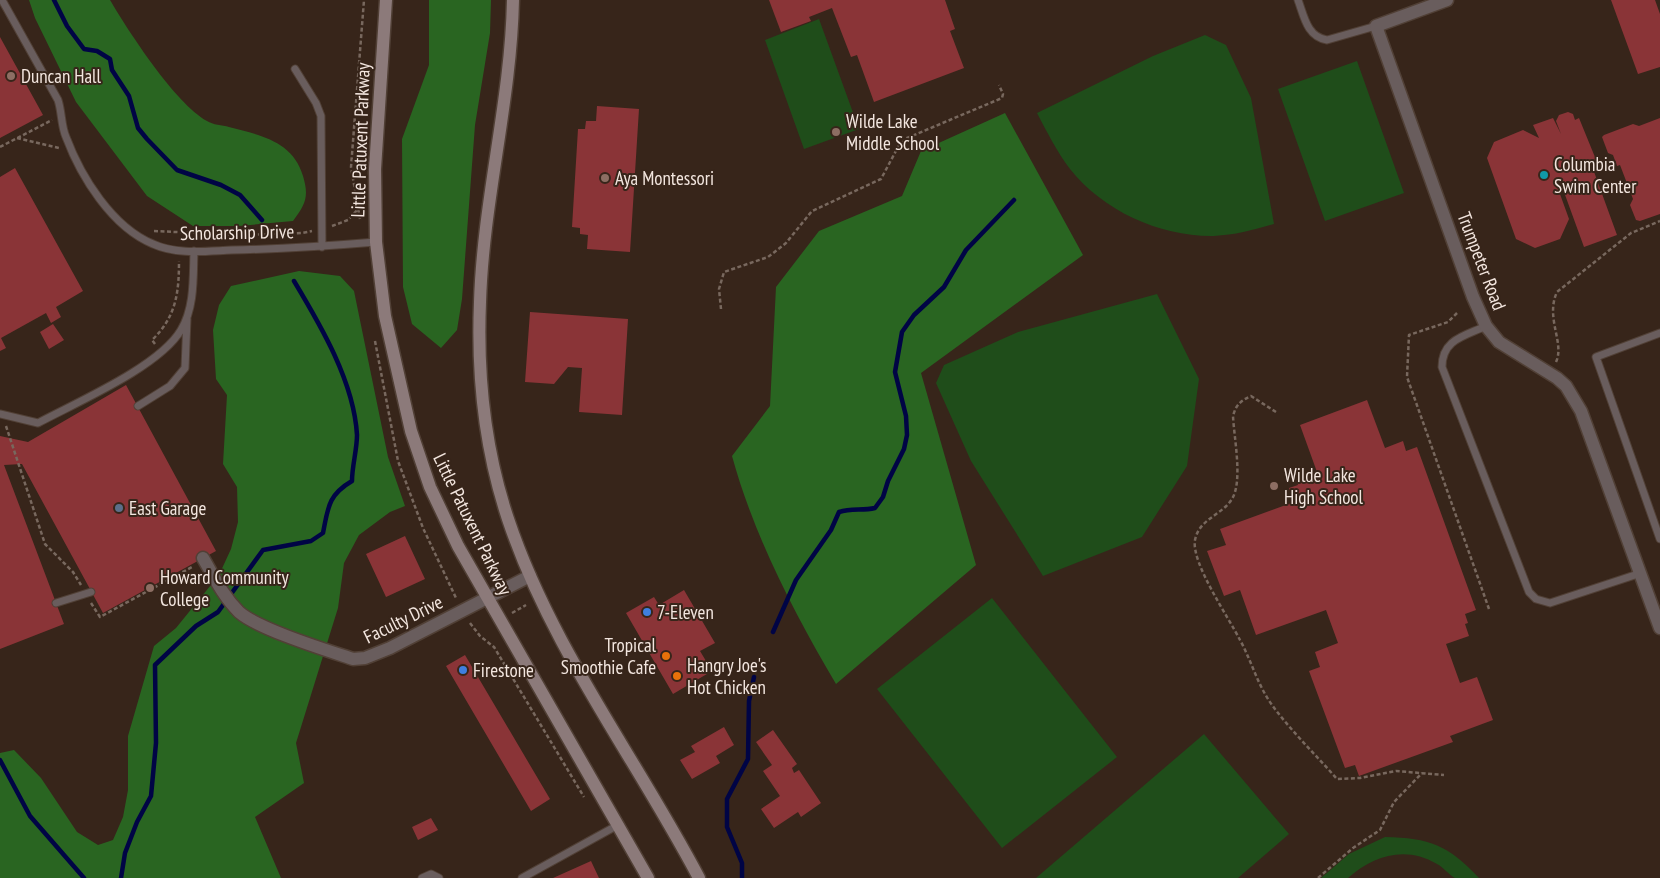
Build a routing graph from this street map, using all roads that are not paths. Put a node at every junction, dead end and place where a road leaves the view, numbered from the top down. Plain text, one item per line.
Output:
1 (2, 0) edge
2 (386, 0) edge
3 (513, 0) edge
4 (1298, 0) edge
5 (1448, 0) edge
6 (1376, 26) junction
7 (295, 69) dead end
8 (376, 242) junction
9 (322, 247) junction
10 (194, 251) junction
11 (187, 314) junction
12 (1486, 326) junction
13 (1660, 334) edge
14 (138, 406) dead end
15 (1, 414) edge
16 (1660, 539) edge
17 (204, 561) road end
18 (1641, 573) junction
19 (530, 576) junction
20 (89, 593) road end
21 (486, 597) junction
22 (56, 603) dead end
23 (1660, 628) edge
24 (618, 825) junction
25 (422, 878) edge
26 (439, 878) edge
27 (522, 878) edge
28 (648, 878) edge
29 (699, 878) edge

1 - 10 lane, Scholarship Drive
2 - 8 main road, Little Patuxent Parkway
3 - 19 main road, Little Patuxent Parkway
4 - 6 lane
5 - 6 street
6 - 12 street, Trumpeter Road
7 - 9 lane
8 - 9 lane, Scholarship Drive
8 - 21 main road, Little Patuxent Parkway
9 - 10 lane, Scholarship Drive
10 - 11 lane
11 - 14 lane
11 - 15 lane
12 - 18 street, Trumpeter Road
12 - 18 lane
13 - 16 lane
17 - 21 street, Faculty Drive
18 - 23 street, Trumpeter Road
19 - 21 street, Faculty Drive
19 - 29 main road, Little Patuxent Parkway
20 - 22 lane
21 - 24 main road, Little Patuxent Parkway
24 - 27 lane
24 - 28 main road, Little Patuxent Parkway
25 - 26 lane

